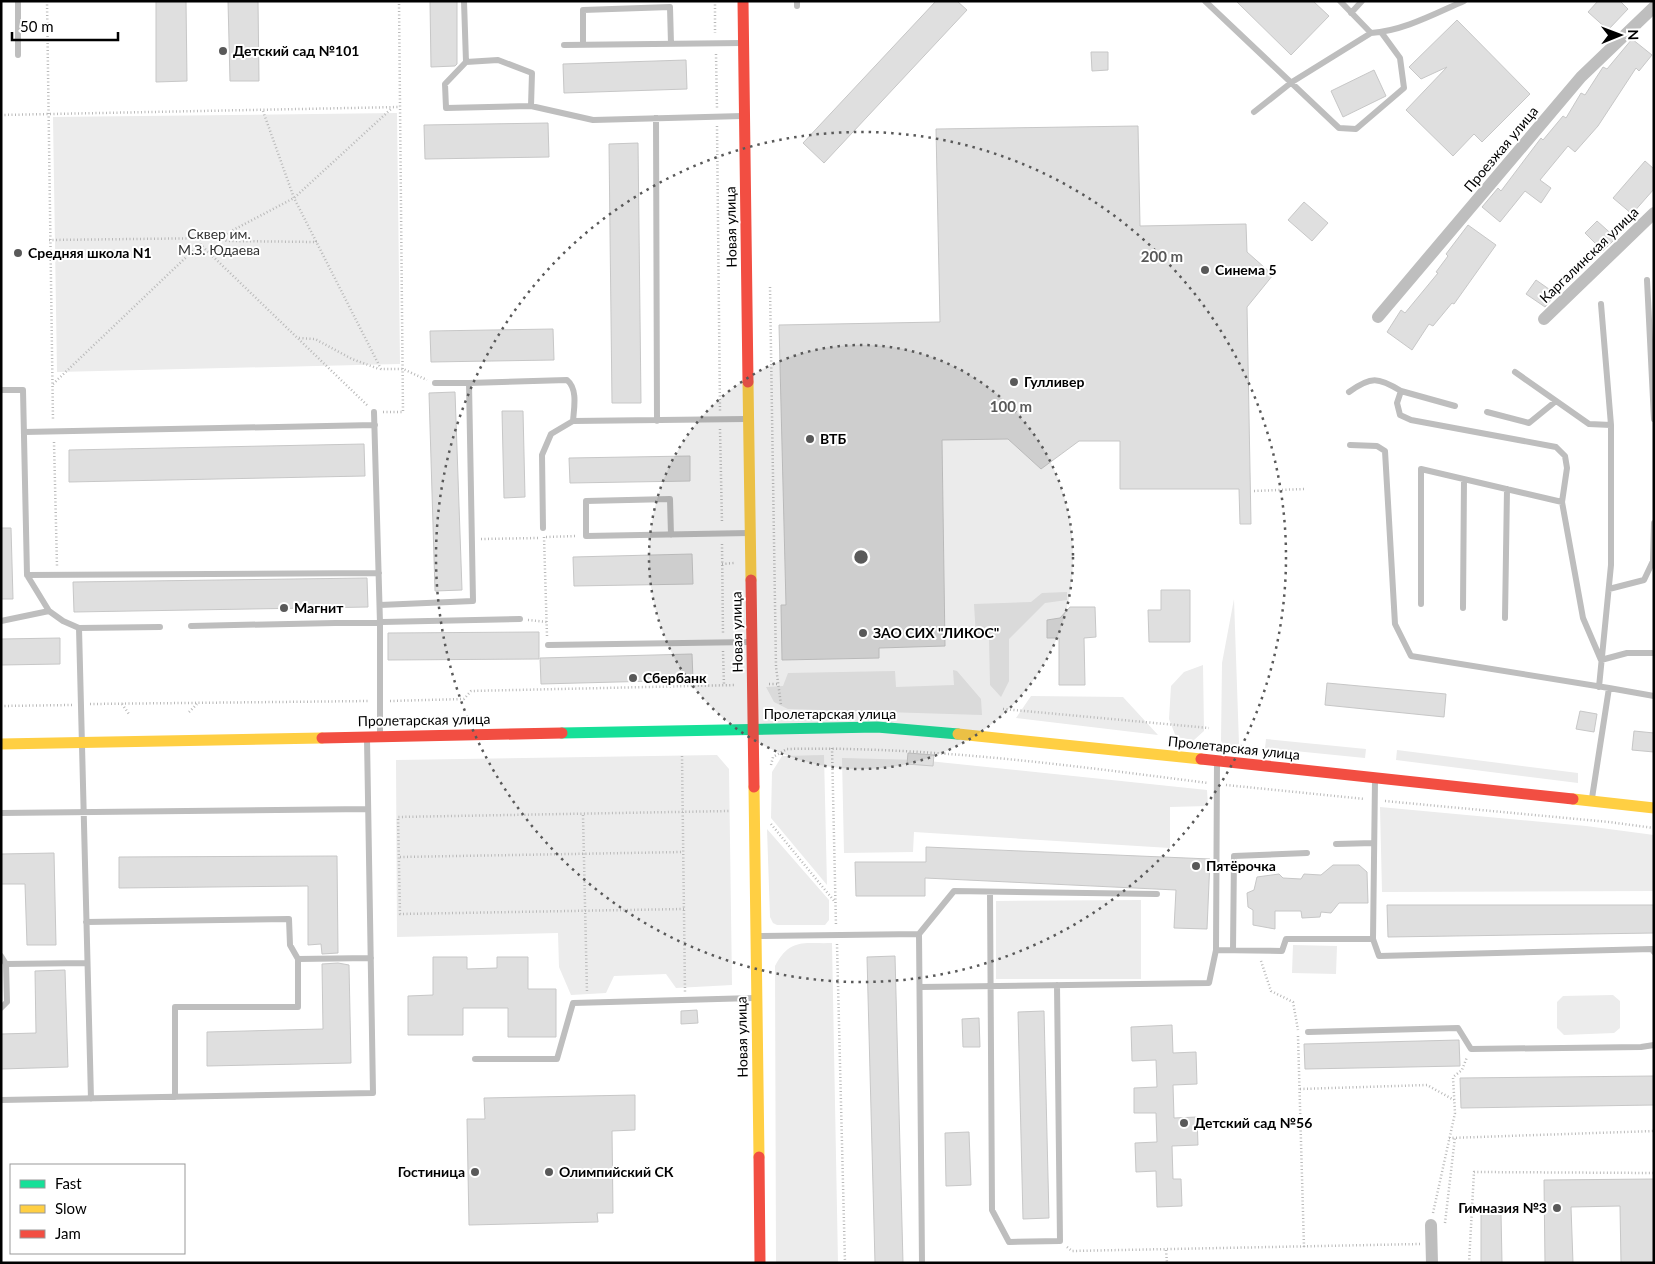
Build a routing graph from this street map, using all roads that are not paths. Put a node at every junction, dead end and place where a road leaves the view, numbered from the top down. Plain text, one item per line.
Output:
1 (18, 1) edge
2 (464, 1) edge
3 (743, 1) edge
4 (1205, 1) edge
5 (1340, 1) edge
6 (1362, 1) edge
7 (1464, 1) edge
8 (1654, 7) edge
9 (1351, 13) junction
10 (1382, 32) junction
11 (1371, 33) junction
12 (744, 42) junction
13 (671, 44) junction
14 (564, 45) dead end
15 (583, 46) junction
16 (18, 55) dead end
17 (466, 62) junction
18 (1292, 82) junction
19 (531, 106) junction
20 (1254, 112) dead end
21 (745, 116) junction
22 (656, 118) junction
23 (1654, 214) edge
24 (1647, 280) dead end
25 (1601, 304) dead end
26 (1378, 317) dead end
27 (1544, 319) dead end
28 (1515, 372) dead end
29 (435, 383) road end
30 (469, 383) junction
31 (1, 390) edge
32 (1349, 392) dead end
33 (1402, 392) junction
34 (1556, 401) junction
35 (1455, 406) dead end
36 (374, 412) road end
37 (1487, 412) dead end
38 (748, 419) junction
39 (1654, 419) edge
40 (573, 421) junction
41 (657, 421) junction
42 (375, 425) junction
43 (1611, 425) junction
44 (24, 432) junction
45 (1350, 445) dead end
46 (1464, 479) junction
47 (1507, 489) junction
48 (1562, 502) junction
49 (1654, 523) edge
50 (543, 528) road end
51 (751, 533) junction
52 (671, 534) junction
53 (379, 573) junction
54 (27, 575) junction
55 (1609, 589) junction
56 (1420, 604) dead end
57 (380, 605) junction
58 (1463, 608) dead end
59 (49, 611) junction
60 (1506, 618) dead end
61 (520, 619) road end
62 (1, 622) edge
63 (380, 623) junction
64 (191, 626) dead end
65 (160, 627) dead end
66 (79, 628) junction
67 (752, 642) junction
68 (548, 645) road end
69 (1652, 652) dead end
70 (1601, 660) junction
71 (1599, 687) junction
72 (1609, 688) junction
73 (1654, 696) edge
74 (753, 729) junction
75 (366, 736) junction
76 (380, 736) junction
77 (82, 742) junction
78 (1, 744) edge
79 (1217, 761) junction
80 (1375, 778) junction
81 (1591, 800) junction
82 (1654, 808) edge
83 (368, 809) junction
84 (1, 813) edge
85 (83, 813) junction
86 (1374, 843) junction
87 (1336, 844) dead end
88 (1307, 853) dead end
89 (990, 892) junction
90 (1156, 894) dead end
91 (86, 922) junction
92 (919, 934) junction
93 (756, 936) junction
94 (1373, 938) junction
95 (1216, 950) junction
96 (1233, 950) junction
97 (1654, 952) edge
98 (1, 956) edge
99 (371, 958) junction
100 (298, 959) junction
101 (87, 963) junction
102 (6, 964) junction
103 (1057, 985) junction
104 (990, 986) junction
105 (920, 987) junction
106 (756, 998) junction
107 (1, 1008) edge
108 (1308, 1032) dead end
109 (1654, 1045) edge
110 (475, 1059) dead end
111 (175, 1097) junction
112 (91, 1099) junction
113 (1, 1100) edge
114 (1431, 1225) road end
115 (760, 1263) edge
116 (922, 1263) edge
117 (1432, 1263) edge

1 - 16 lane
2 - 17 lane
3 - 12 main road, Новая улица
4 - 18 lane
5 - 9 lane
6 - 9 lane
7 - 10 lane
8 - 26 street, Проезжая улица
9 - 11 lane
10 - 11 lane
10 - 18 lane
11 - 18 lane
12 - 13 lane
12 - 21 main road, Новая улица
13 - 15 lane
13 - 15 lane
14 - 15 lane
17 - 19 lane
17 - 19 lane
18 - 20 lane
19 - 22 lane
21 - 22 lane
21 - 38 main road, Новая улица
22 - 41 lane
23 - 27 street, Каргалинская улица
24 - 39 lane
25 - 43 lane
28 - 34 lane
29 - 30 lane
30 - 40 lane
30 - 57 lane
31 - 44 lane
32 - 33 lane
33 - 35 lane
33 - 48 lane
34 - 37 lane
34 - 43 lane
36 - 42 lane
38 - 41 lane
38 - 51 main road, Новая улица
40 - 41 lane
40 - 50 lane
42 - 44 lane
42 - 53 lane
43 - 55 lane
44 - 54 lane
45 - 71 lane
46 - 47 lane
46 - 56 lane
46 - 58 lane
47 - 48 lane
47 - 60 lane
48 - 70 lane
49 - 55 lane
51 - 52 lane
51 - 67 main road, Новая улица
52 - 52 lane
53 - 54 lane
53 - 57 lane
54 - 59 lane
55 - 70 lane
57 - 63 lane
59 - 62 lane
59 - 66 lane
61 - 63 lane
63 - 64 lane
63 - 76 lane
65 - 66 lane
66 - 77 lane
67 - 68 lane
67 - 74 main road, Новая улица
69 - 70 lane
70 - 71 lane
71 - 72 lane
72 - 73 lane
72 - 81 lane
74 - 76 main road, Пролетарская улица
74 - 79 main road, Пролетарская улица
74 - 93 main road, Новая улица
75 - 76 main road, Пролетарская улица
75 - 77 main road, Пролетарская улица
75 - 83 lane
77 - 78 main road, Пролетарская улица
77 - 85 lane
79 - 80 main road, Пролетарская улица
79 - 95 lane
80 - 81 main road, Пролетарская улица
80 - 86 lane
81 - 82 main road, Пролетарская улица
83 - 85 lane
83 - 99 lane
84 - 85 lane
85 - 91 lane
86 - 87 lane
86 - 94 lane
88 - 96 lane
89 - 90 lane
89 - 92 lane
89 - 104 lane
91 - 100 lane
91 - 101 lane
92 - 93 lane
92 - 105 lane
93 - 106 main road, Новая улица
94 - 96 lane
94 - 97 lane
95 - 96 lane
95 - 103 lane
98 - 102 lane
99 - 100 lane
99 - 111 lane
100 - 111 lane
101 - 102 lane
101 - 112 lane
102 - 107 lane
103 - 104 lane
103 - 104 lane
104 - 105 lane
105 - 116 lane
106 - 110 lane
106 - 115 main road, Новая улица
108 - 109 lane
111 - 112 lane
112 - 113 lane
114 - 117 street

